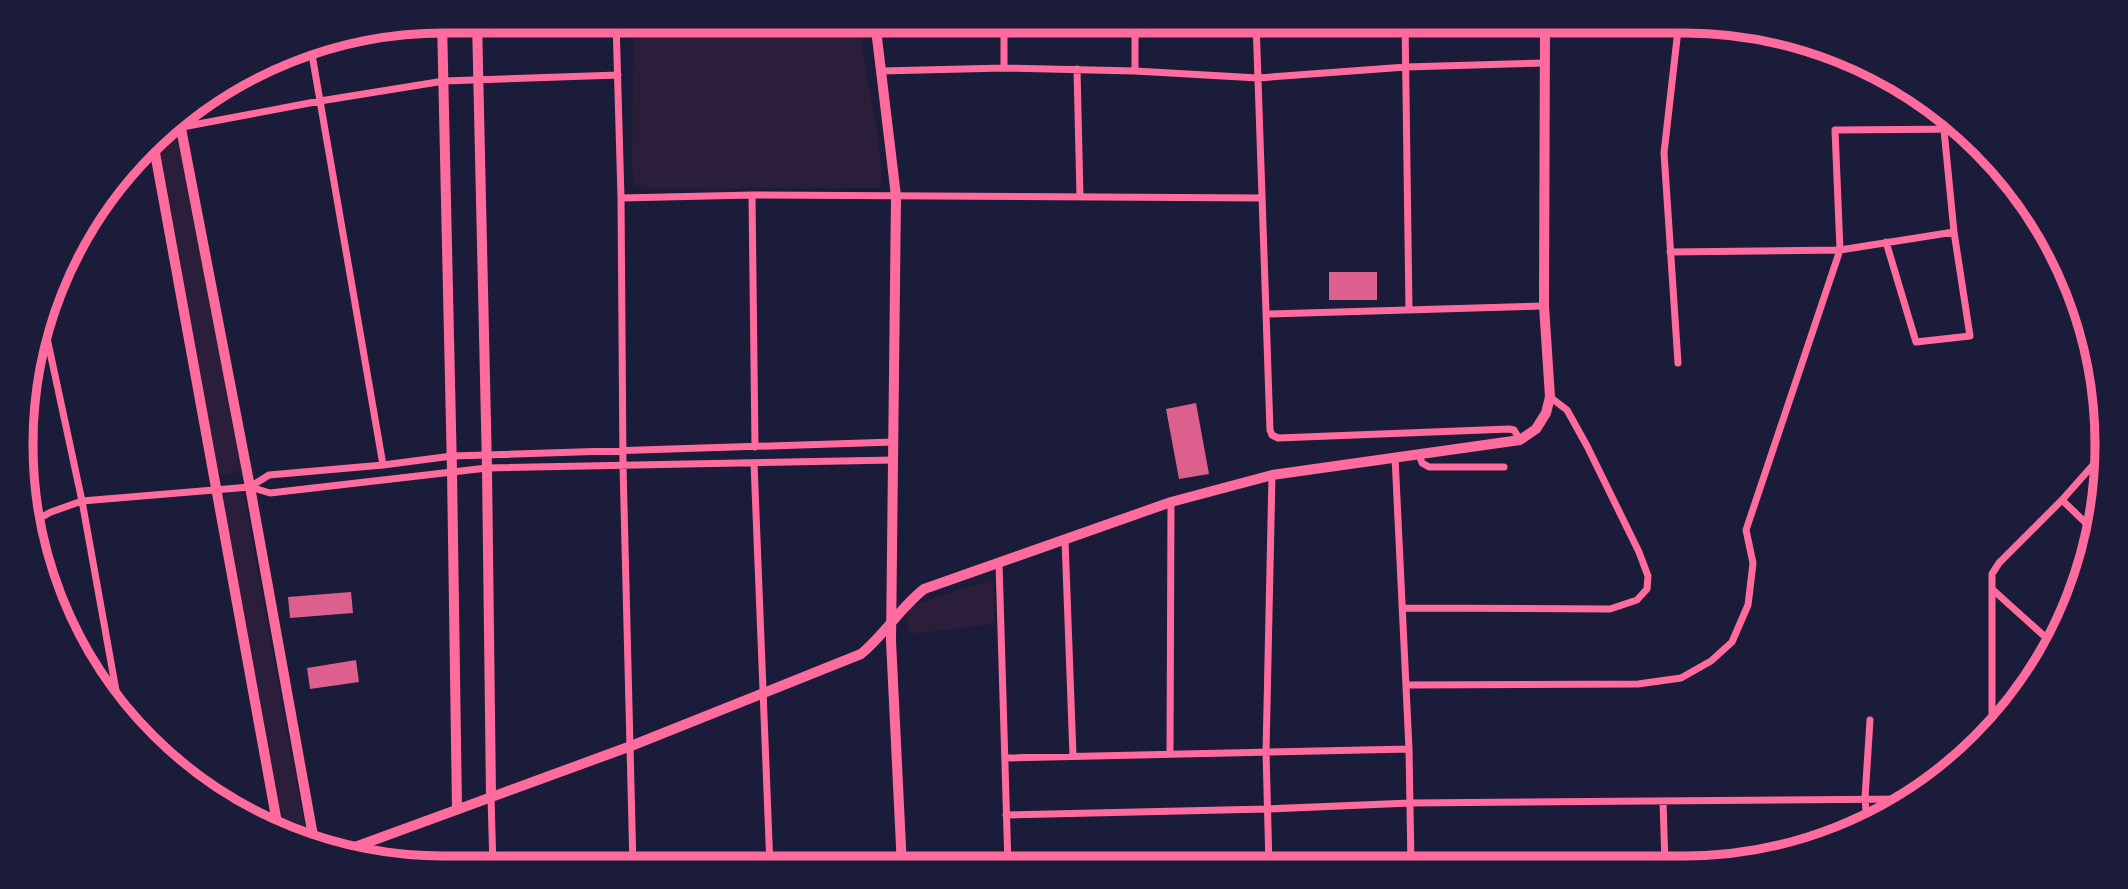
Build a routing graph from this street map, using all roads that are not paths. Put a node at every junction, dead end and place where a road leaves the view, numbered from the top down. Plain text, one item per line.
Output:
1 (442, 33) edge
2 (478, 33) edge
3 (616, 33) edge
4 (876, 33) edge
5 (1004, 33) edge
6 (1135, 33) edge
7 (1256, 33) edge
8 (1405, 33) edge
9 (1545, 33) edge
10 (1678, 33) edge
11 (312, 55) edge
12 (1545, 63) junction
13 (1406, 67) junction
14 (1004, 68) junction
15 (1077, 69) junction
16 (881, 71) junction
17 (1135, 71) junction
18 (618, 75) junction
19 (1258, 78) junction
20 (444, 80) junction
21 (479, 80) junction
22 (320, 101) junction
23 (191, 120) edge
24 (181, 128) edge
25 (1944, 130) junction
26 (1949, 130) edge
27 (155, 153) edge
28 (752, 195) junction
29 (896, 195) junction
30 (1080, 197) junction
31 (621, 198) junction
32 (1262, 198) junction
33 (1954, 232) junction
34 (1886, 242) junction
35 (1840, 250) junction
36 (1670, 252) junction
37 (1544, 306) junction
38 (1409, 310) junction
39 (1266, 314) junction
40 (47, 338) edge
41 (1678, 363) dead end
42 (1550, 397) junction
43 (1520, 440) junction
44 (894, 442) junction
45 (755, 447) junction
46 (623, 451) junction
47 (486, 454) junction
48 (1419, 454) junction
49 (452, 456) junction
50 (1395, 457) junction
51 (894, 460) junction
52 (754, 463) junction
53 (2094, 464) edge
54 (383, 465) junction
55 (623, 465) junction
56 (1503, 467) dead end
57 (487, 468) junction
58 (452, 471) junction
59 (1272, 475) junction
60 (250, 487) junction
61 (215, 491) junction
62 (2062, 500) junction
63 (82, 501) junction
64 (1171, 502) junction
65 (40, 518) edge
66 (2087, 524) edge
67 (1065, 540) junction
68 (999, 564) junction
69 (1992, 589) junction
70 (1402, 608) junction
71 (892, 621) junction
72 (2046, 638) edge
73 (1406, 685) junction
74 (116, 693) edge
75 (762, 693) junction
76 (1992, 717) edge
77 (1870, 720) dead end
78 (631, 746) junction
79 (1409, 749) junction
80 (1266, 752) junction
81 (1170, 754) junction
82 (1073, 756) junction
83 (1004, 758) junction
84 (491, 797) junction
85 (1866, 798) junction
86 (1893, 799) edge
87 (1663, 801) junction
88 (1410, 803) junction
89 (457, 809) junction
90 (1267, 809) junction
91 (1867, 812) edge
92 (1006, 815) junction
93 (276, 819) edge
94 (313, 834) edge
95 (366, 848) edge
96 (493, 856) edge
97 (633, 856) edge
98 (769, 856) edge
99 (902, 856) edge
100 (1008, 856) edge
101 (1269, 856) edge
102 (1411, 856) edge
103 (1665, 856) edge

1 - 20 main road
2 - 21 main road
3 - 18 street
4 - 16 street
5 - 14 street
6 - 17 street
7 - 19 street
8 - 13 street
9 - 12 street
10 - 36 street
11 - 22 street
12 - 13 street
12 - 37 street
13 - 19 street
13 - 38 street
14 - 15 street
14 - 16 street
15 - 17 street
15 - 30 street
16 - 29 street
17 - 19 street
18 - 21 street
18 - 31 street
19 - 32 street
20 - 21 street
20 - 22 street
20 - 49 main road
21 - 47 main road
22 - 23 street
22 - 54 street
24 - 60 main road
25 - 26 street
25 - 33 street
25 - 35 street
27 - 61 main road
28 - 29 street
28 - 31 street
28 - 45 street
29 - 30 street
29 - 44 street
30 - 32 street
31 - 46 street
32 - 39 street
33 - 34 street
33 - 34 street
34 - 35 street
35 - 36 street
35 - 73 street
36 - 41 street
37 - 38 street
37 - 42 street
38 - 39 street
39 - 43 street
40 - 63 street
42 - 43 street
42 - 70 street
43 - 48 street
44 - 45 street
44 - 51 street
45 - 46 street
46 - 47 street
46 - 55 street
47 - 49 street
47 - 57 main road
48 - 50 street
48 - 56 street
49 - 54 street
49 - 58 main road
50 - 59 street
50 - 70 street
51 - 52 street
51 - 71 street
52 - 55 street
52 - 75 street
53 - 62 street
54 - 60 street
55 - 57 street
55 - 78 street
57 - 58 street
57 - 84 main road
58 - 60 street
58 - 89 main road
59 - 64 street
59 - 80 street
60 - 61 street
60 - 94 main road
61 - 63 street
61 - 93 main road
62 - 66 street
62 - 69 street
63 - 65 street
63 - 74 street
64 - 67 street
64 - 81 street
67 - 68 street
67 - 82 street
68 - 71 street
68 - 83 street
69 - 72 street
69 - 76 street
70 - 73 street
71 - 75 street
71 - 99 street
73 - 79 street
75 - 78 street
75 - 98 street
77 - 85 street
78 - 84 street
78 - 97 street
79 - 80 street
79 - 88 street
80 - 81 street
80 - 90 street
81 - 82 street
82 - 83 street
83 - 92 street
84 - 89 street
84 - 96 street
85 - 86 street
85 - 87 street
85 - 91 street
87 - 88 street
87 - 103 street
88 - 90 street
88 - 102 street
89 - 95 street
90 - 92 street
90 - 101 street
92 - 100 street

